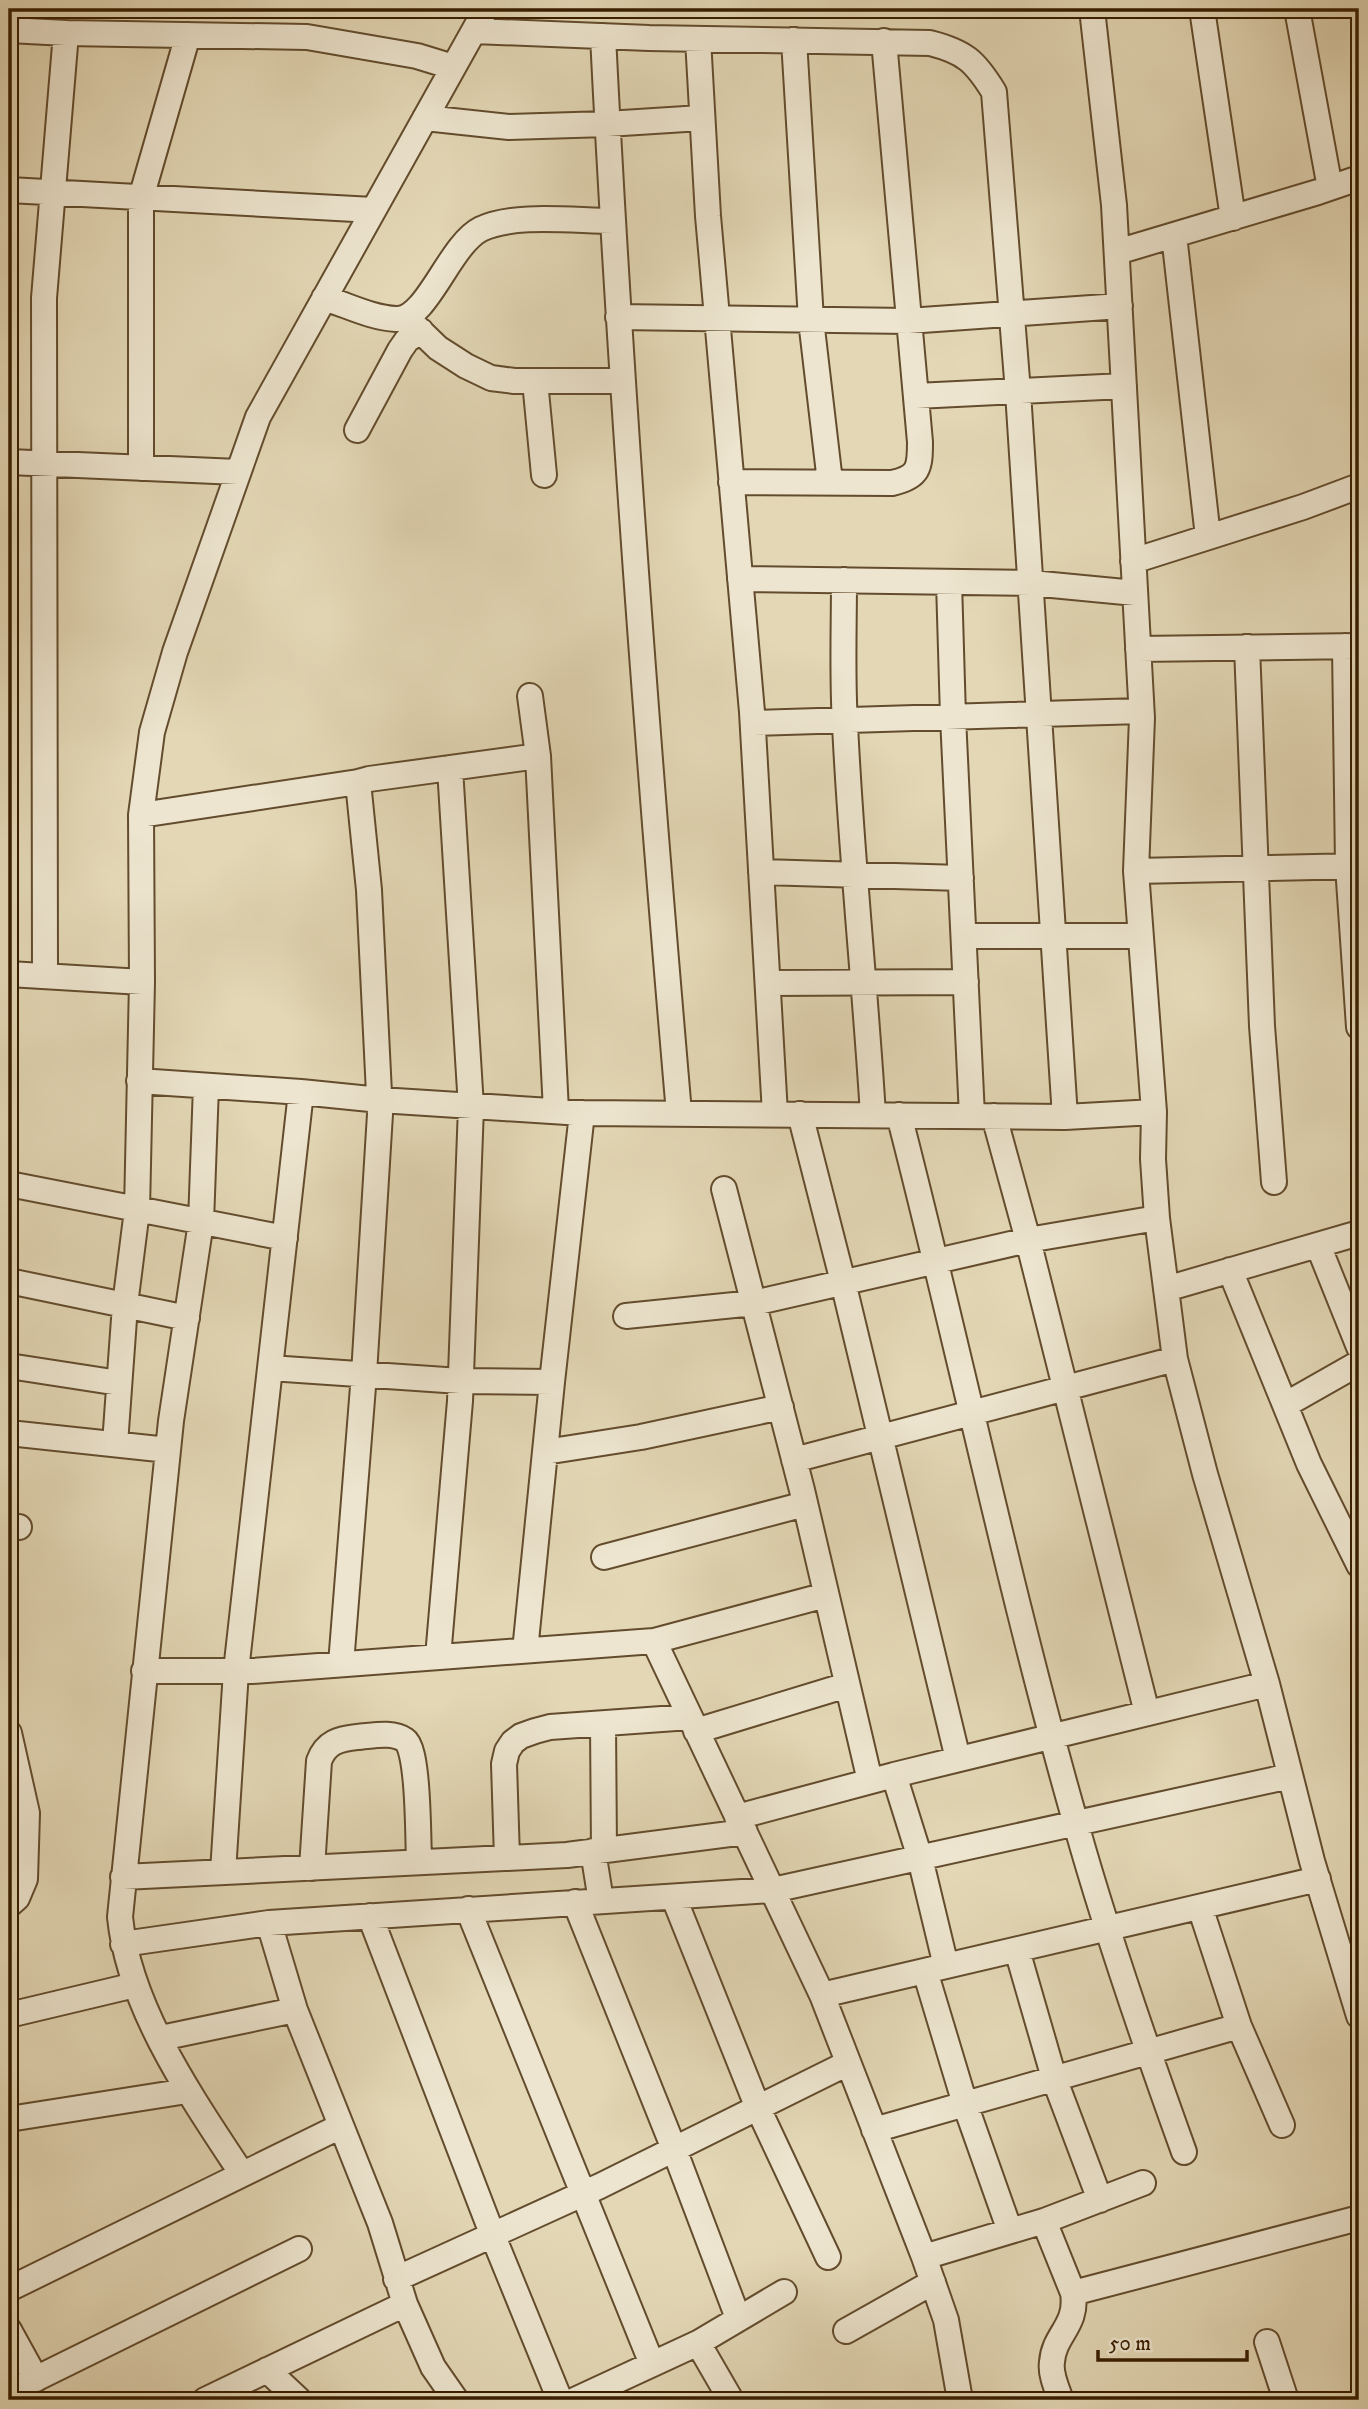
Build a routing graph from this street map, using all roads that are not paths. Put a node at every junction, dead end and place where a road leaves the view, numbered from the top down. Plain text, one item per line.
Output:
1 (486, 9) edge
2 (1092, 9) edge
3 (1202, 9) edge
4 (1297, 9) edge
5 (9, 30) edge
6 (474, 31) junction
7 (66, 33) junction
8 (188, 35) junction
9 (603, 36) junction
10 (698, 39) junction
11 (794, 40) junction
12 (884, 41) junction
13 (453, 67) junction
14 (425, 118) junction
15 (701, 118) junction
16 (607, 124) junction
17 (1359, 179) edge
18 (1330, 188) junction
19 (9, 190) edge
20 (53, 193) junction
21 (141, 198) junction
22 (373, 210) junction
23 (1233, 218) junction
24 (613, 221) junction
25 (1174, 235) junction
26 (1117, 252) junction
27 (324, 298) junction
28 (1120, 306) junction
29 (1013, 313) junction
30 (618, 317) junction
31 (717, 318) junction
32 (811, 320) junction
33 (908, 321) junction
34 (414, 324) junction
35 (535, 381) junction
36 (622, 381) junction
37 (1124, 386) junction
38 (1018, 392) junction
39 (916, 396) junction
40 (356, 429) dead end
41 (9, 462) edge
42 (44, 463) junction
43 (141, 468) junction
44 (239, 472) junction
45 (544, 475) dead end
46 (731, 482) junction
47 (830, 482) junction
48 (1359, 486) edge
49 (1208, 537) junction
50 (1133, 561) junction
51 (740, 579) junction
52 (844, 580) junction
53 (949, 582) junction
54 (1031, 583) junction
55 (1135, 593) junction
56 (1352, 646) edge
57 (1247, 648) junction
58 (1138, 649) junction
59 (530, 696) dead end
60 (1142, 710) junction
61 (1040, 714) junction
62 (953, 717) junction
63 (844, 721) junction
64 (753, 723) junction
65 (538, 756) junction
66 (450, 768) junction
67 (359, 782) junction
68 (141, 814) junction
69 (1354, 866) edge
70 (1257, 869) junction
71 (1136, 871) junction
72 (761, 872) junction
73 (854, 875) junction
74 (961, 878) junction
75 (1054, 935) junction
76 (964, 936) junction
77 (1140, 936) junction
78 (9, 974) edge
79 (45, 976) junction
80 (142, 982) junction
81 (966, 982) junction
82 (768, 983) junction
83 (865, 983) junction
84 (1359, 1027) edge
85 (139, 1081) junction
86 (206, 1086) junction
87 (301, 1092) junction
88 (380, 1100) junction
89 (471, 1107) junction
90 (556, 1111) junction
91 (1154, 1112) junction
92 (582, 1113) junction
93 (679, 1113) junction
94 (775, 1114) junction
95 (800, 1114) junction
96 (873, 1115) junction
97 (899, 1115) junction
98 (983, 1116) junction
99 (1065, 1117) junction
100 (1274, 1182) dead end
101 (9, 1184) edge
102 (724, 1189) dead end
103 (138, 1210) junction
104 (1157, 1218) junction
105 (201, 1222) junction
106 (1359, 1233) edge
107 (285, 1238) junction
108 (1028, 1240) junction
109 (1318, 1245) junction
110 (937, 1260) junction
111 (1230, 1270) junction
112 (9, 1281) edge
113 (843, 1282) junction
114 (1166, 1289) junction
115 (754, 1303) junction
116 (125, 1305) junction
117 (626, 1316) dead end
118 (187, 1318) junction
119 (1359, 1347) edge
120 (1175, 1359) junction
121 (1359, 1363) edge
122 (9, 1366) edge
123 (270, 1368) junction
124 (364, 1374) junction
125 (460, 1381) junction
126 (552, 1382) junction
127 (119, 1383) junction
128 (1066, 1388) junction
129 (1285, 1405) junction
130 (781, 1407) junction
131 (971, 1413) junction
132 (9, 1433) edge
133 (880, 1437) junction
134 (115, 1444) junction
135 (168, 1450) junction
136 (545, 1452) junction
137 (794, 1460) junction
138 (805, 1504) junction
139 (604, 1557) dead end
140 (1359, 1564) edge
141 (826, 1595) junction
142 (654, 1641) junction
143 (525, 1651) junction
144 (438, 1657) junction
145 (341, 1664) junction
146 (144, 1671) junction
147 (236, 1671) junction
148 (1267, 1684) junction
149 (847, 1685) junction
150 (1147, 1713) junction
151 (603, 1724) junction
152 (693, 1724) junction
153 (9, 1733) edge
154 (1052, 1736) junction
155 (958, 1759) junction
156 (1290, 1776) junction
157 (882, 1778) junction
158 (18, 1814) edge
159 (741, 1824) junction
160 (1076, 1824) junction
161 (599, 1851) junction
162 (507, 1858) junction
163 (920, 1858) junction
164 (419, 1862) junction
165 (312, 1868) junction
166 (223, 1872) junction
167 (124, 1877) junction
168 (1318, 1879) junction
169 (773, 1890) junction
170 (674, 1898) junction
171 (601, 1901) junction
172 (575, 1902) junction
173 (9, 1905) edge
174 (1200, 1907) junction
175 (468, 1909) junction
176 (370, 1916) junction
177 (269, 1923) junction
178 (1107, 1929) junction
179 (123, 1944) junction
180 (1017, 1950) junction
181 (935, 1969) junction
182 (135, 1985) junction
183 (822, 1995) junction
184 (295, 2010) junction
185 (9, 2015) edge
186 (1359, 2016) edge
187 (1239, 2026) junction
188 (161, 2038) junction
189 (1148, 2052) junction
190 (848, 2063) junction
191 (1054, 2078) junction
192 (187, 2091) junction
193 (965, 2104) junction
194 (758, 2108) junction
195 (9, 2119) edge
196 (341, 2126) junction
197 (1282, 2126) dead end
198 (874, 2130) junction
199 (674, 2149) junction
200 (1184, 2152) dead end
201 (242, 2174) junction
202 (1143, 2183) dead end
203 (583, 2194) junction
204 (1100, 2200) junction
205 (1359, 2218) edge
206 (1044, 2221) junction
207 (1010, 2231) junction
208 (493, 2236) junction
209 (299, 2249) dead end
210 (828, 2257) dead end
211 (924, 2257) junction
212 (396, 2279) junction
213 (933, 2282) junction
214 (9, 2289) edge
215 (784, 2292) dead end
216 (1073, 2293) junction
217 (405, 2304) junction
218 (738, 2318) junction
219 (9, 2330) edge
220 (846, 2331) dead end
221 (1267, 2342) dead end
222 (698, 2343) junction
223 (652, 2364) junction
224 (267, 2370) junction
225 (36, 2379) junction
226 (9, 2392) edge
227 (614, 2392) edge
228 (205, 2400) edge
229 (299, 2400) edge
230 (456, 2400) edge
231 (560, 2400) edge
232 (575, 2400) edge
233 (731, 2400) edge
234 (960, 2400) edge
235 (1060, 2400) edge
236 (1286, 2400) edge

1 - 6 street
2 - 26 street
3 - 23 street
4 - 18 street
5 - 7 street
6 - 9 street
6 - 13 street
7 - 8 street
7 - 20 street
8 - 13 street
8 - 21 street
9 - 10 street
9 - 16 street
10 - 11 street
10 - 15 street
11 - 12 street
11 - 32 street
12 - 29 street
12 - 33 street
13 - 14 street
14 - 16 street
14 - 22 street
15 - 16 street
15 - 31 street
16 - 24 street
17 - 18 street
18 - 23 street
19 - 20 street
20 - 21 street
20 - 42 street
21 - 22 street
21 - 43 street
22 - 27 street
23 - 25 street
24 - 30 street
24 - 34 street
25 - 26 street
25 - 49 street
26 - 28 street
27 - 34 street
27 - 44 street
28 - 29 street
28 - 37 street
29 - 33 street
29 - 38 street
30 - 31 street
30 - 36 street
31 - 32 street
31 - 46 street
32 - 33 street
32 - 47 street
33 - 39 street
34 - 35 street
34 - 40 street
35 - 36 street
35 - 45 street
36 - 93 street
37 - 38 street
37 - 50 street
38 - 39 street
38 - 54 street
39 - 47 street
41 - 42 street
42 - 43 street
42 - 79 street
43 - 44 street
44 - 68 street
46 - 47 street
46 - 51 street
48 - 49 street
49 - 50 street
50 - 55 street
51 - 52 street
51 - 64 street
52 - 53 street
52 - 63 street
53 - 54 street
53 - 62 street
54 - 55 street
54 - 61 street
55 - 58 street
56 - 57 street
56 - 69 street
57 - 58 street
57 - 70 street
58 - 60 street
59 - 65 street
60 - 61 street
60 - 71 street
61 - 62 street
61 - 75 street
62 - 63 street
62 - 74 street
63 - 64 street
63 - 73 street
64 - 72 street
65 - 66 street
65 - 90 street
66 - 67 street
66 - 89 street
67 - 68 street
67 - 88 street
68 - 80 street
69 - 70 street
69 - 84 street
70 - 71 street
70 - 100 street
71 - 77 street
72 - 73 street
72 - 82 street
73 - 74 street
73 - 83 street
74 - 76 street
75 - 76 street
75 - 77 street
75 - 99 street
76 - 81 street
77 - 91 street
78 - 79 street
79 - 80 street
80 - 85 street
81 - 83 street
81 - 98 street
82 - 83 street
82 - 94 street
83 - 96 street
85 - 86 street
85 - 103 street
86 - 87 street
86 - 105 street
87 - 88 street
87 - 107 street
88 - 89 street
88 - 124 street
89 - 90 street
89 - 125 street
90 - 92 street
91 - 99 street
91 - 104 street
92 - 93 street
92 - 126 street
93 - 94 street
94 - 95 street
95 - 96 street
95 - 113 street
96 - 97 street
97 - 98 street
97 - 110 street
98 - 99 street
98 - 108 street
101 - 103 street
102 - 115 street
103 - 105 street
103 - 116 street
104 - 108 street
104 - 114 street
105 - 107 street
105 - 118 street
106 - 109 street
107 - 123 street
108 - 110 street
108 - 128 street
109 - 111 street
109 - 119 street
110 - 113 street
110 - 131 street
111 - 114 street
111 - 129 street
112 - 116 street
113 - 115 street
113 - 133 street
114 - 120 street
115 - 117 street
115 - 130 street
116 - 118 street
116 - 127 street
118 - 135 street
120 - 128 street
120 - 148 street
121 - 129 street
122 - 127 street
123 - 124 street
123 - 147 street
124 - 125 street
124 - 145 street
125 - 126 street
125 - 144 street
126 - 136 street
127 - 134 street
128 - 131 street
128 - 150 street
129 - 140 street
130 - 136 street
130 - 137 street
131 - 133 street
131 - 154 street
132 - 134 street
133 - 137 street
133 - 155 street
134 - 135 street
135 - 146 street
136 - 143 street
137 - 138 street
138 - 139 street
138 - 141 street
141 - 142 street
141 - 149 street
142 - 143 street
142 - 152 street
143 - 144 street
144 - 145 street
145 - 147 street
146 - 147 street
146 - 167 street
147 - 166 street
148 - 150 street
148 - 156 street
149 - 152 street
149 - 157 street
150 - 154 street
151 - 152 street
151 - 161 street
151 - 162 street
152 - 159 street
153 - 158 street
154 - 155 street
154 - 160 street
155 - 157 street
156 - 160 street
156 - 168 street
157 - 159 street
157 - 163 street
158 - 173 street
159 - 161 street
159 - 169 street
160 - 163 street
160 - 178 street
161 - 162 street
161 - 171 street
162 - 164 street
163 - 169 street
163 - 181 street
164 - 165 street
164 - 165 street
165 - 166 street
166 - 167 street
167 - 179 street
168 - 174 street
168 - 186 street
169 - 170 street
169 - 183 street
170 - 171 street
170 - 194 street
171 - 172 street
172 - 175 street
172 - 199 street
174 - 178 street
174 - 187 street
175 - 176 street
175 - 203 street
176 - 177 street
176 - 208 street
177 - 179 street
177 - 184 street
178 - 180 street
178 - 189 street
179 - 182 street
180 - 181 street
180 - 191 street
181 - 183 street
181 - 193 street
182 - 185 street
182 - 188 street
183 - 190 street
184 - 188 street
184 - 196 street
187 - 189 street
187 - 197 street
188 - 192 street
189 - 191 street
189 - 200 street
190 - 194 street
190 - 198 street
191 - 193 street
191 - 204 street
192 - 195 street
192 - 201 street
193 - 198 street
193 - 207 street
194 - 199 street
194 - 210 street
196 - 201 street
196 - 212 street
198 - 211 street
199 - 203 street
199 - 218 street
201 - 214 street
202 - 204 street
203 - 208 street
203 - 223 street
204 - 206 street
205 - 216 street
206 - 207 street
206 - 216 street
207 - 211 street
208 - 212 street
208 - 231 street
209 - 225 street
211 - 213 street
212 - 217 street
213 - 220 street
213 - 234 street
215 - 218 street
216 - 235 street
217 - 224 street
217 - 230 street
218 - 222 street
219 - 225 street
221 - 236 street
222 - 223 street
222 - 233 street
223 - 227 street
224 - 228 street
224 - 229 street
225 - 226 street
227 - 232 street

